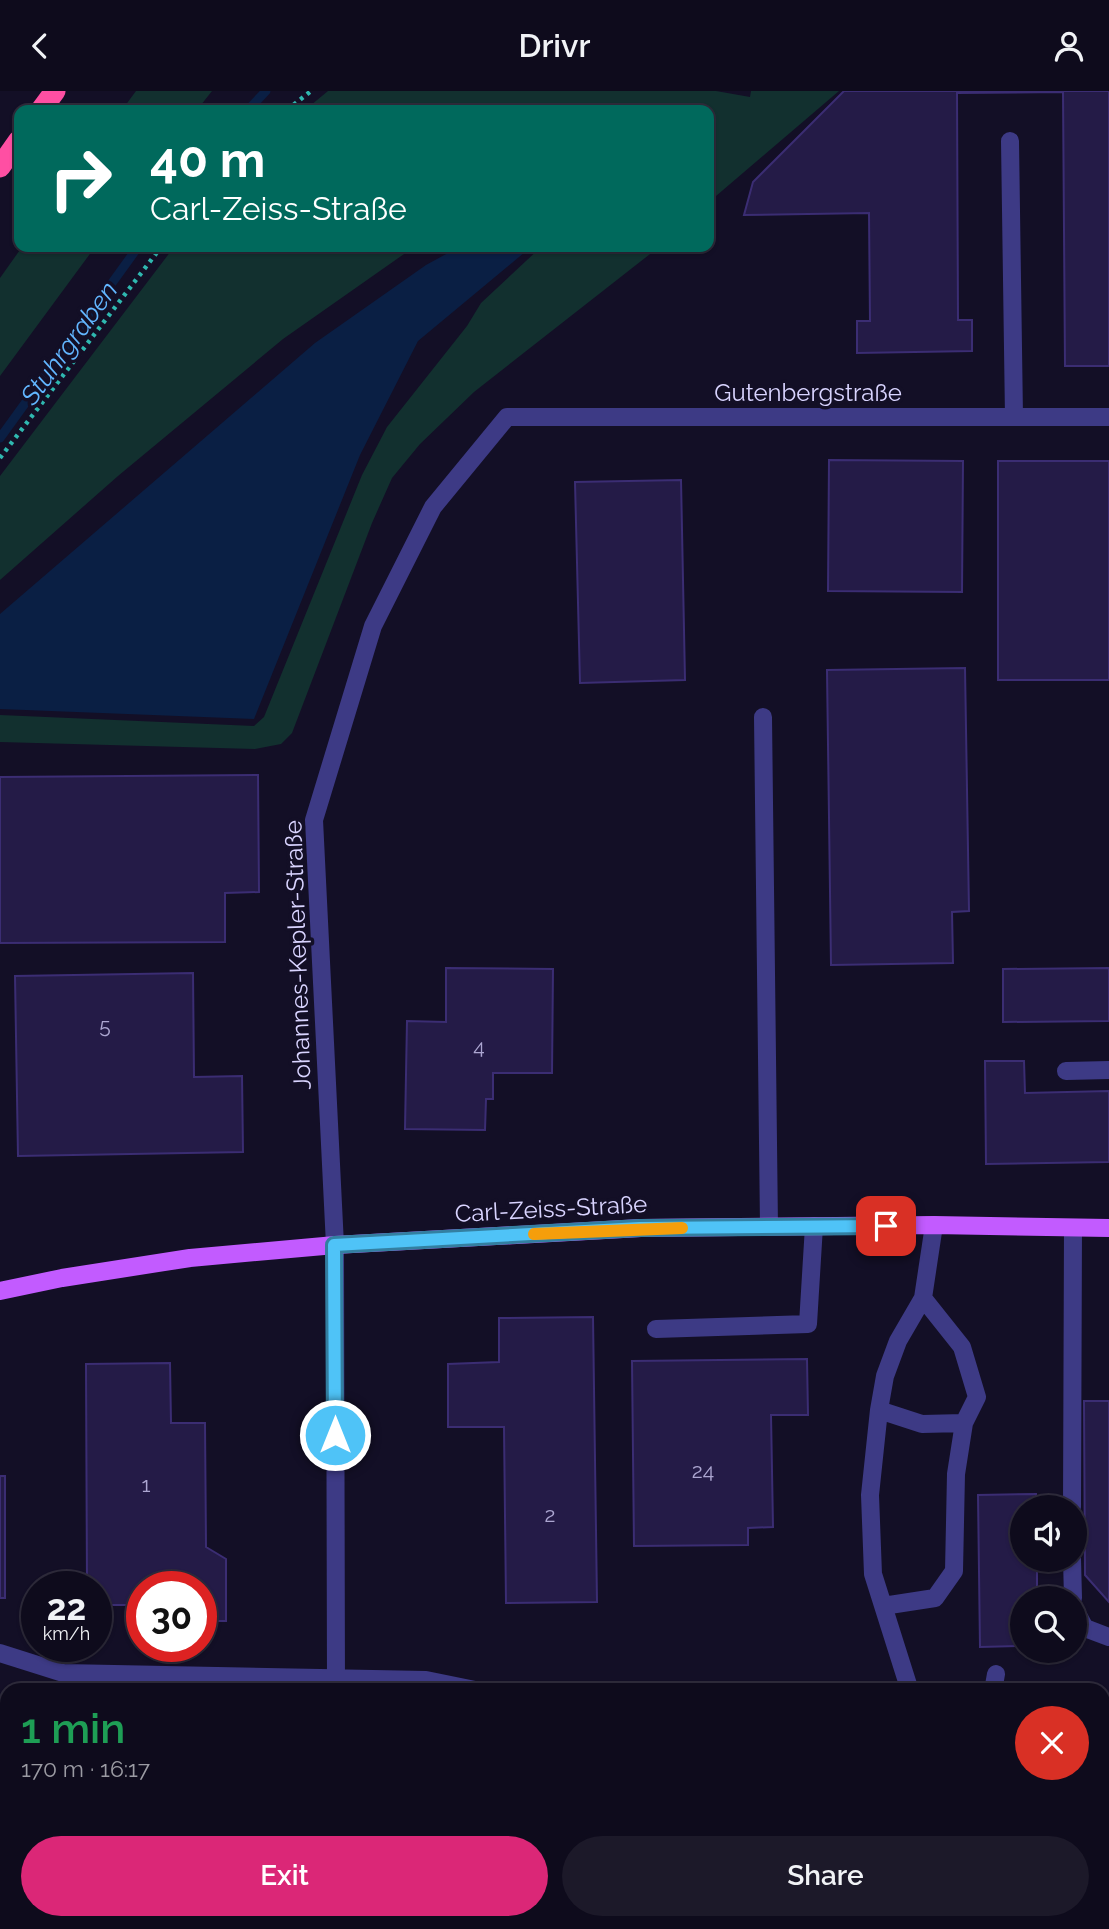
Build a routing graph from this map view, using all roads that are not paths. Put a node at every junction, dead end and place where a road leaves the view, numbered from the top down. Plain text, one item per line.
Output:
1 (1010, 141) dead end
2 (14, 147) edge
3 (0, 167) edge
4 (1014, 417) junction
5 (1109, 417) edge
6 (507, 418) joint
7 (763, 717) dead end
8 (1109, 1070) edge
9 (1066, 1071) dead end
10 (934, 1225) junction
11 (814, 1226) junction
12 (769, 1227) junction
13 (1073, 1228) junction
14 (1109, 1228) edge
15 (334, 1245) junction
16 (0, 1291) edge
17 (923, 1298) junction
18 (656, 1329) dead end
19 (879, 1410) junction
20 (964, 1423) junction
21 (1072, 1495) edge
22 (883, 1606) junction
23 (1087, 1628) edge
24 (1109, 1637) edge
25 (0, 1653) edge
26 (291, 1683) edge
27 (336, 1683) edge
28 (372, 1683) edge
29 (441, 1683) edge
30 (907, 1683) edge

1 - 4 street
2 - 3 highway
4 - 5 street, Gutenbergstraße
4 - 6 street, Gutenbergstraße
6 - 15 street, Johannes-Kepler-Straße
7 - 12 street
8 - 9 street
10 - 11 main road, Carl-Zeiss-Straße
10 - 13 main road, Carl-Zeiss-Straße
10 - 17 street
11 - 12 main road, Carl-Zeiss-Straße
11 - 18 street
12 - 15 main road, Carl-Zeiss-Straße
13 - 14 main road, Carl-Zeiss-Straße
13 - 21 street
15 - 16 main road, Carl-Zeiss-Straße
15 - 27 street, Johannes-Kepler-Straße
17 - 19 street
17 - 20 street
19 - 20 street
19 - 22 street
20 - 22 street
22 - 30 street
23 - 24 street
25 - 26 street
28 - 29 street

